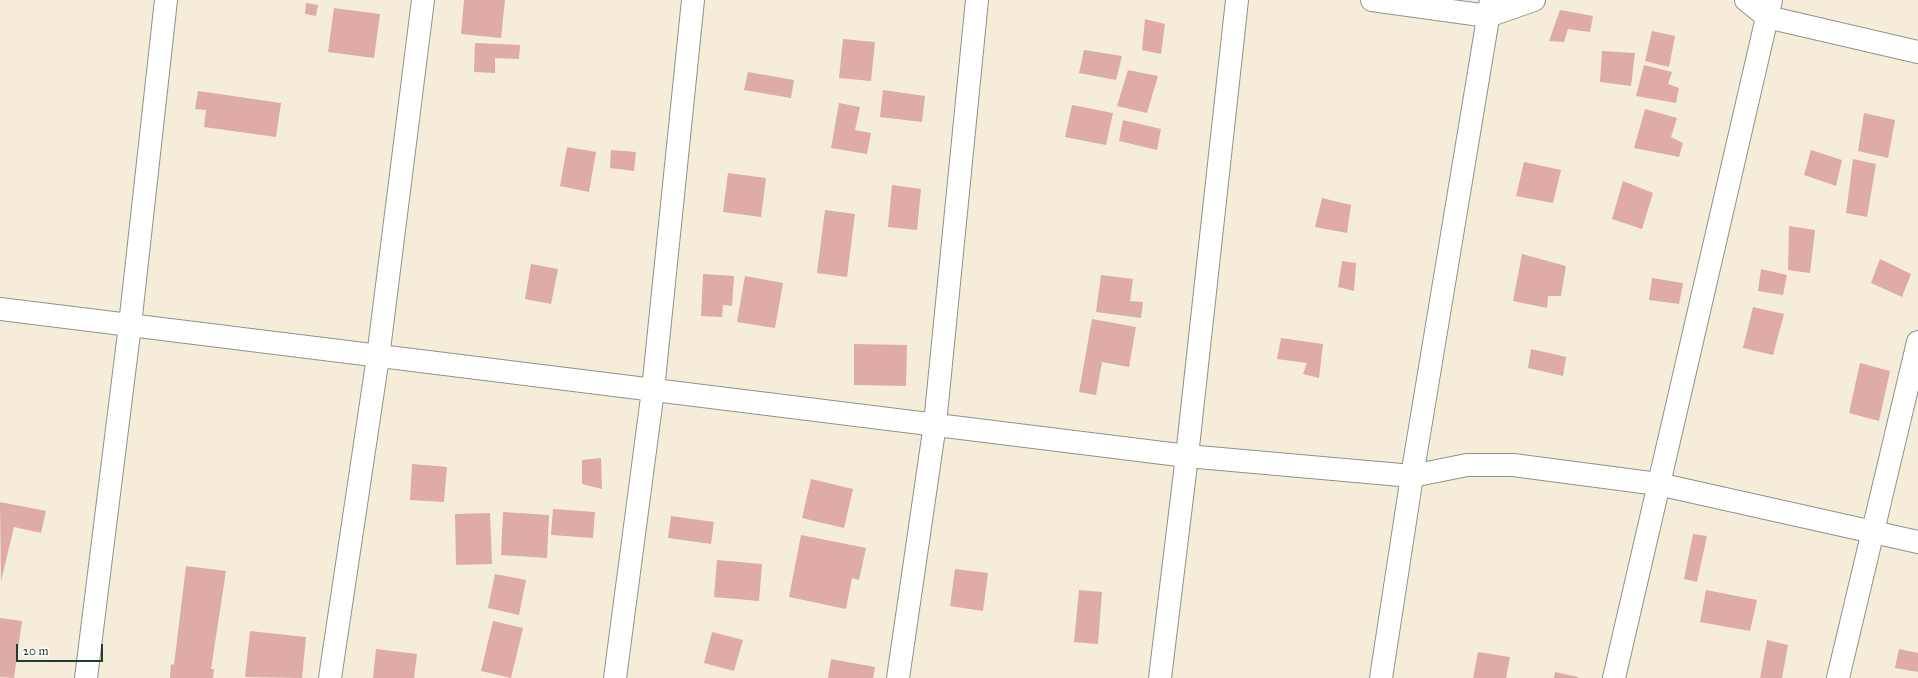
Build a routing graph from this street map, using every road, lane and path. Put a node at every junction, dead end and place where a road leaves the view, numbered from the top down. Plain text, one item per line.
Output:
1 (166, 0) edge
2 (422, 0) edge
3 (693, 0) edge
4 (977, 0) edge
5 (1237, 0) edge
6 (1372, 0) edge
7 (1534, 0) edge
8 (1746, 0) edge
9 (1490, 8) edge
10 (1769, 8) edge
11 (1918, 52) edge
12 (0, 309) edge
13 (130, 325) junction
14 (1918, 342) edge
15 (378, 357) junction
16 (653, 390) junction
17 (935, 424) junction
18 (1187, 456) junction
19 (1412, 476) junction
20 (1658, 484) junction
21 (1872, 533) junction
22 (1918, 542) edge
23 (86, 678) edge
24 (330, 678) edge
25 (615, 678) edge
26 (898, 678) edge
27 (1160, 678) edge
28 (1381, 678) edge
29 (1614, 678) edge
30 (1838, 678) edge

1 - 13 street
2 - 15 street
3 - 16 street
4 - 17 street
5 - 18 street
6 - 9 street
7 - 9 street
8 - 10 street
9 - 19 street
10 - 11 street
10 - 20 street
12 - 13 street
13 - 15 street
13 - 23 street
14 - 21 street
15 - 16 street
15 - 24 street
16 - 17 street
16 - 25 street
17 - 18 street
17 - 26 street
18 - 19 street
18 - 27 street
19 - 20 street
19 - 28 street
20 - 21 street
20 - 29 street
21 - 22 street
21 - 30 street

